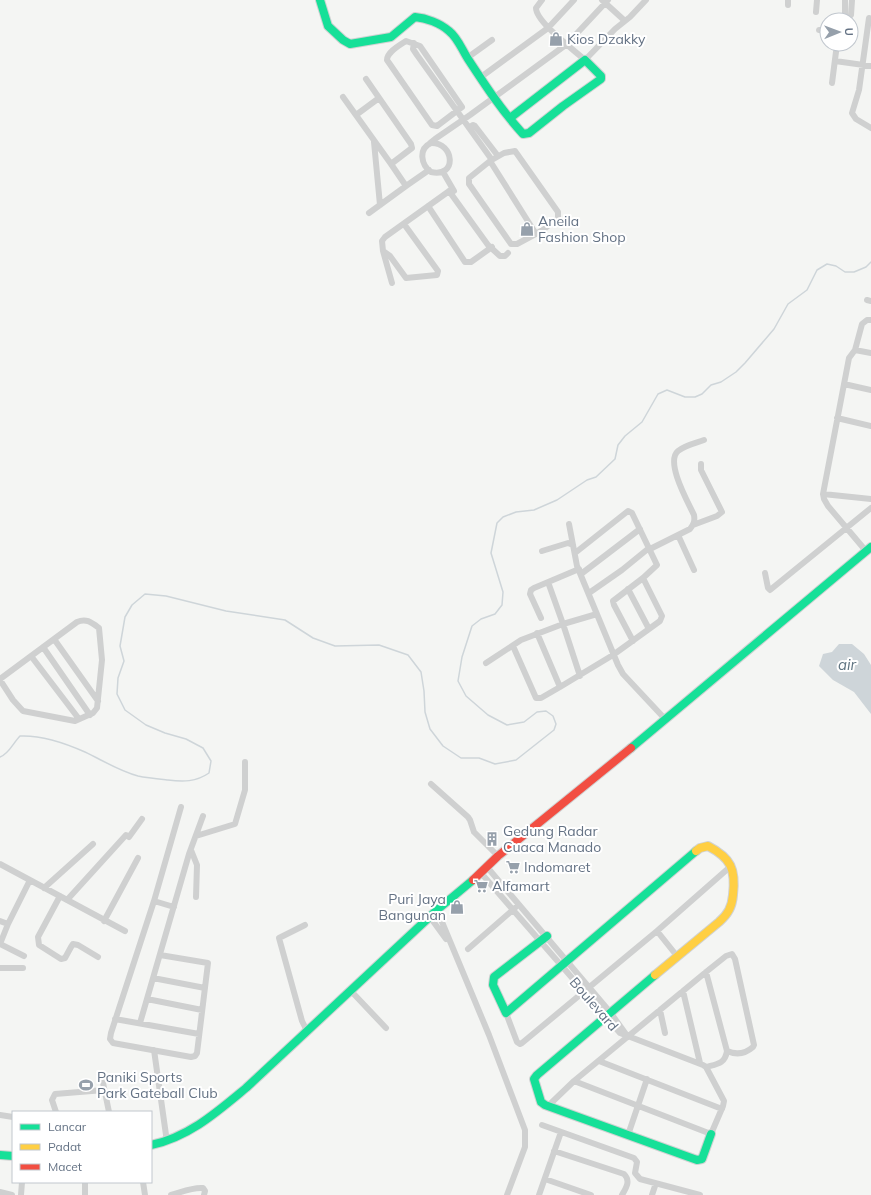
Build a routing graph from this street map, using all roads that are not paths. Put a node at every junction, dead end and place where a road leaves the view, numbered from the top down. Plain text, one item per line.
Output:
1 (320, 0) edge
2 (542, 0) edge
3 (574, 0) edge
4 (646, 0) edge
5 (817, 0) edge
6 (846, 0) edge
7 (852, 0) edge
8 (605, 1) edge
9 (816, 12) dead end
10 (869, 18) dead end
11 (625, 20) junction
12 (548, 28) junction
13 (492, 40) dead end
14 (567, 44) junction
15 (836, 52) edge
16 (467, 58) junction
17 (585, 60) junction
18 (835, 61) junction
19 (862, 65) junction
20 (871, 66) edge
21 (481, 77) junction
22 (366, 79) dead end
23 (832, 83) dead end
24 (343, 97) dead end
25 (495, 97) junction
26 (379, 98) junction
27 (457, 111) junction
28 (356, 115) junction
29 (510, 118) junction
30 (463, 120) junction
31 (468, 128) junction
32 (871, 128) edge
33 (374, 140) junction
34 (430, 143) junction
35 (498, 156) junction
36 (491, 161) junction
37 (391, 164) junction
38 (429, 170) junction
39 (443, 172) junction
40 (406, 186) junction
41 (451, 190) junction
42 (380, 205) junction
43 (428, 206) junction
44 (369, 213) dead end
45 (404, 224) junction
46 (536, 234) junction
47 (492, 248) junction
48 (383, 250) junction
49 (508, 253) dead end
50 (392, 283) dead end
51 (871, 320) edge
52 (855, 350) junction
53 (871, 353) edge
54 (844, 384) junction
55 (871, 390) edge
56 (837, 418) junction
57 (871, 426) edge
58 (704, 440) dead end
59 (701, 464) dead end
60 (823, 494) junction
61 (871, 499) edge
62 (871, 508) edge
63 (569, 524) dead end
64 (693, 525) junction
65 (847, 528) junction
66 (640, 529) junction
67 (678, 535) junction
68 (573, 544) junction
69 (649, 548) junction
70 (868, 549) edge
71 (542, 551) dead end
72 (575, 553) junction
73 (694, 570) dead end
74 (580, 572) junction
75 (765, 573) dead end
76 (643, 578) junction
77 (548, 582) junction
78 (628, 589) junction
79 (589, 593) junction
80 (597, 614) junction
81 (541, 618) dead end
82 (562, 624) junction
83 (649, 629) junction
84 (537, 633) junction
85 (54, 639) junction
86 (633, 641) junction
87 (512, 646) junction
88 (43, 647) junction
89 (614, 655) junction
90 (31, 656) junction
91 (486, 663) dead end
92 (580, 676) junction
93 (0, 680) edge
94 (560, 687) junction
95 (98, 701) junction
96 (90, 715) junction
97 (80, 719) junction
98 (666, 720) junction
99 (245, 762) dead end
100 (431, 784) dead end
101 (181, 807) dead end
102 (203, 816) dead end
103 (142, 819) dead end
104 (196, 836) junction
105 (93, 844) dead end
106 (191, 850) junction
107 (498, 856) junction
108 (138, 858) dead end
109 (0, 864) edge
110 (731, 866) junction
111 (487, 867) junction
112 (481, 873) junction
113 (30, 880) junction
114 (44, 888) junction
115 (60, 896) junction
116 (196, 897) dead end
117 (67, 900) junction
118 (154, 901) junction
119 (519, 905) junction
120 (174, 906) junction
121 (437, 910) junction
122 (513, 910) junction
123 (430, 917) junction
124 (0, 921) edge
125 (104, 921) junction
126 (8, 924) junction
127 (305, 925) dead end
128 (125, 931) dead end
129 (657, 931) junction
130 (544, 938) junction
131 (0, 944) edge
132 (452, 946) junction
133 (468, 949) dead end
134 (160, 955) junction
135 (24, 956) dead end
136 (677, 956) junction
137 (98, 957) dead end
138 (565, 963) junction
139 (0, 968) edge
140 (23, 968) dead end
141 (706, 972) junction
142 (153, 978) junction
143 (205, 988) junction
144 (587, 990) junction
145 (351, 991) junction
146 (683, 991) junction
147 (147, 999) junction
148 (202, 1010) junction
149 (660, 1010) junction
150 (506, 1013) junction
151 (608, 1014) junction
152 (115, 1019) junction
153 (140, 1023) junction
154 (386, 1028) dead end
155 (307, 1031) junction
156 (665, 1033) dead end
157 (199, 1034) junction
158 (628, 1036) junction
159 (154, 1050) junction
160 (727, 1052) junction
161 (599, 1061) junction
162 (700, 1063) junction
163 (706, 1067) junction
164 (101, 1073) dead end
165 (647, 1079) junction
166 (574, 1082) junction
167 (104, 1090) junction
168 (637, 1105) junction
169 (548, 1106) junction
170 (722, 1109) junction
171 (56, 1111) edge
172 (109, 1111) edge
173 (0, 1115) edge
174 (12, 1117) edge
175 (542, 1125) dead end
176 (561, 1132) junction
177 (711, 1134) junction
178 (628, 1135) junction
179 (167, 1142) junction
180 (152, 1145) edge
181 (554, 1151) junction
182 (0, 1155) edge
183 (12, 1156) edge
184 (635, 1173) junction
185 (626, 1175) junction
186 (545, 1179) junction
187 (22, 1183) edge
188 (85, 1183) edge
189 (143, 1183) edge
190 (656, 1183) junction
191 (0, 1192) edge
192 (684, 1193) edge
193 (12, 1195) edge
194 (21, 1195) edge
195 (85, 1195) edge
196 (145, 1195) edge
197 (171, 1195) edge
198 (204, 1195) edge
199 (507, 1195) edge
200 (539, 1195) edge
201 (591, 1195) edge
202 (622, 1195) edge
203 (652, 1195) edge
204 (700, 1195) edge

1 - 16 street
2 - 12 street
3 - 12 street
4 - 11 street
5 - 9 street
6 - 7 street
8 - 11 street
8 - 14 street
10 - 19 street
11 - 17 street
12 - 14 street
12 - 21 street
13 - 16 street
14 - 17 street
14 - 25 street
15 - 18 street
16 - 21 street
17 - 29 street
17 - 29 street
18 - 19 street
18 - 23 street
19 - 20 street
19 - 32 street
21 - 25 street
22 - 26 street
24 - 28 street
25 - 29 street
25 - 30 street
26 - 28 street
26 - 37 street
27 - 27 street
27 - 30 street
28 - 33 street
30 - 31 street
30 - 34 street
31 - 35 street
31 - 36 street
33 - 37 street
33 - 42 street
34 - 38 street
34 - 39 street
35 - 36 street
35 - 46 street
36 - 46 street
36 - 46 street
37 - 40 street
38 - 39 street
38 - 40 street
39 - 41 street
40 - 42 street
41 - 43 street
41 - 47 street
42 - 44 street
43 - 45 street
43 - 47 street
45 - 48 street
45 - 48 street
47 - 49 street
48 - 50 street
51 - 52 street
52 - 53 street
52 - 54 street
54 - 55 street
54 - 56 street
56 - 57 street
56 - 60 street
58 - 64 street
59 - 64 street
60 - 61 street
60 - 65 street
62 - 65 street
63 - 68 street
64 - 67 street
65 - 70 street
65 - 75 street
66 - 69 street
66 - 72 street
66 - 74 street
67 - 69 street
67 - 73 street
68 - 71 street
68 - 72 street
69 - 76 street
69 - 79 street
70 - 98 street
72 - 74 street
74 - 77 street
74 - 79 street
76 - 78 street
76 - 83 street
77 - 81 street
77 - 82 street
78 - 83 street
78 - 86 street
79 - 80 street
80 - 82 street
80 - 89 street
82 - 84 street
82 - 92 street
83 - 86 street
84 - 87 street
84 - 94 street
85 - 88 street
85 - 95 street
85 - 95 street
86 - 89 street
87 - 91 street
87 - 94 street
88 - 90 street
88 - 96 street
89 - 92 street
89 - 98 street
90 - 93 street
90 - 97 street
92 - 94 street
93 - 97 street
95 - 96 street
96 - 97 street
98 - 107 street
99 - 104 street
100 - 107 street
101 - 118 street
102 - 104 street
103 - 117 street
104 - 106 street
105 - 114 street
106 - 116 street
106 - 120 street
107 - 111 street
108 - 125 street
109 - 113 street
110 - 129 street
110 - 136 street
110 - 138 street
111 - 112 street
111 - 119 street, Boulevard
112 - 121 street
112 - 122 street, Boulevard
113 - 114 street
113 - 126 street
114 - 115 street
115 - 117 street
115 - 137 street
117 - 125 street
118 - 120 street
118 - 152 street
119 - 122 street
119 - 130 street, Boulevard
120 - 134 street
121 - 123 street
121 - 132 street
122 - 130 street, Boulevard
122 - 133 street
123 - 132 street
123 - 145 street
124 - 126 street
125 - 128 street
126 - 131 street
127 - 155 street
129 - 136 street
129 - 144 street
130 - 138 street, Boulevard
130 - 150 street
131 - 135 street
132 - 199 street
134 - 142 street
134 - 143 street
136 - 151 street
138 - 144 street, Boulevard
138 - 150 street
139 - 140 street
141 - 146 street
141 - 160 street
141 - 160 street
142 - 143 street
142 - 147 street
143 - 148 street
144 - 150 street
144 - 151 street, Boulevard
145 - 154 street
145 - 155 street
146 - 149 street
146 - 162 street
147 - 148 street
147 - 153 street
148 - 157 street
149 - 156 street
149 - 158 street
151 - 158 street, Boulevard
151 - 169 street
152 - 153 street
152 - 159 street
153 - 157 street
155 - 179 street
157 - 159 street
158 - 161 street
158 - 162 street, Boulevard
159 - 179 street
160 - 163 street
161 - 165 street
161 - 166 street
162 - 163 street, Boulevard
163 - 170 street
164 - 167 street
165 - 168 street
165 - 170 street
166 - 168 street
166 - 169 street
167 - 171 street
167 - 172 street
168 - 177 street
168 - 178 street
169 - 178 street
170 - 177 street
173 - 174 street
175 - 176 street
176 - 181 street
176 - 184 street
177 - 178 street
179 - 180 street
181 - 185 street
181 - 186 street
182 - 183 street
184 - 185 street
184 - 190 street
185 - 202 street
186 - 200 street
186 - 201 street
187 - 194 street
188 - 195 street
189 - 196 street
190 - 192 street
190 - 203 street
191 - 193 street
192 - 204 street
197 - 198 street

